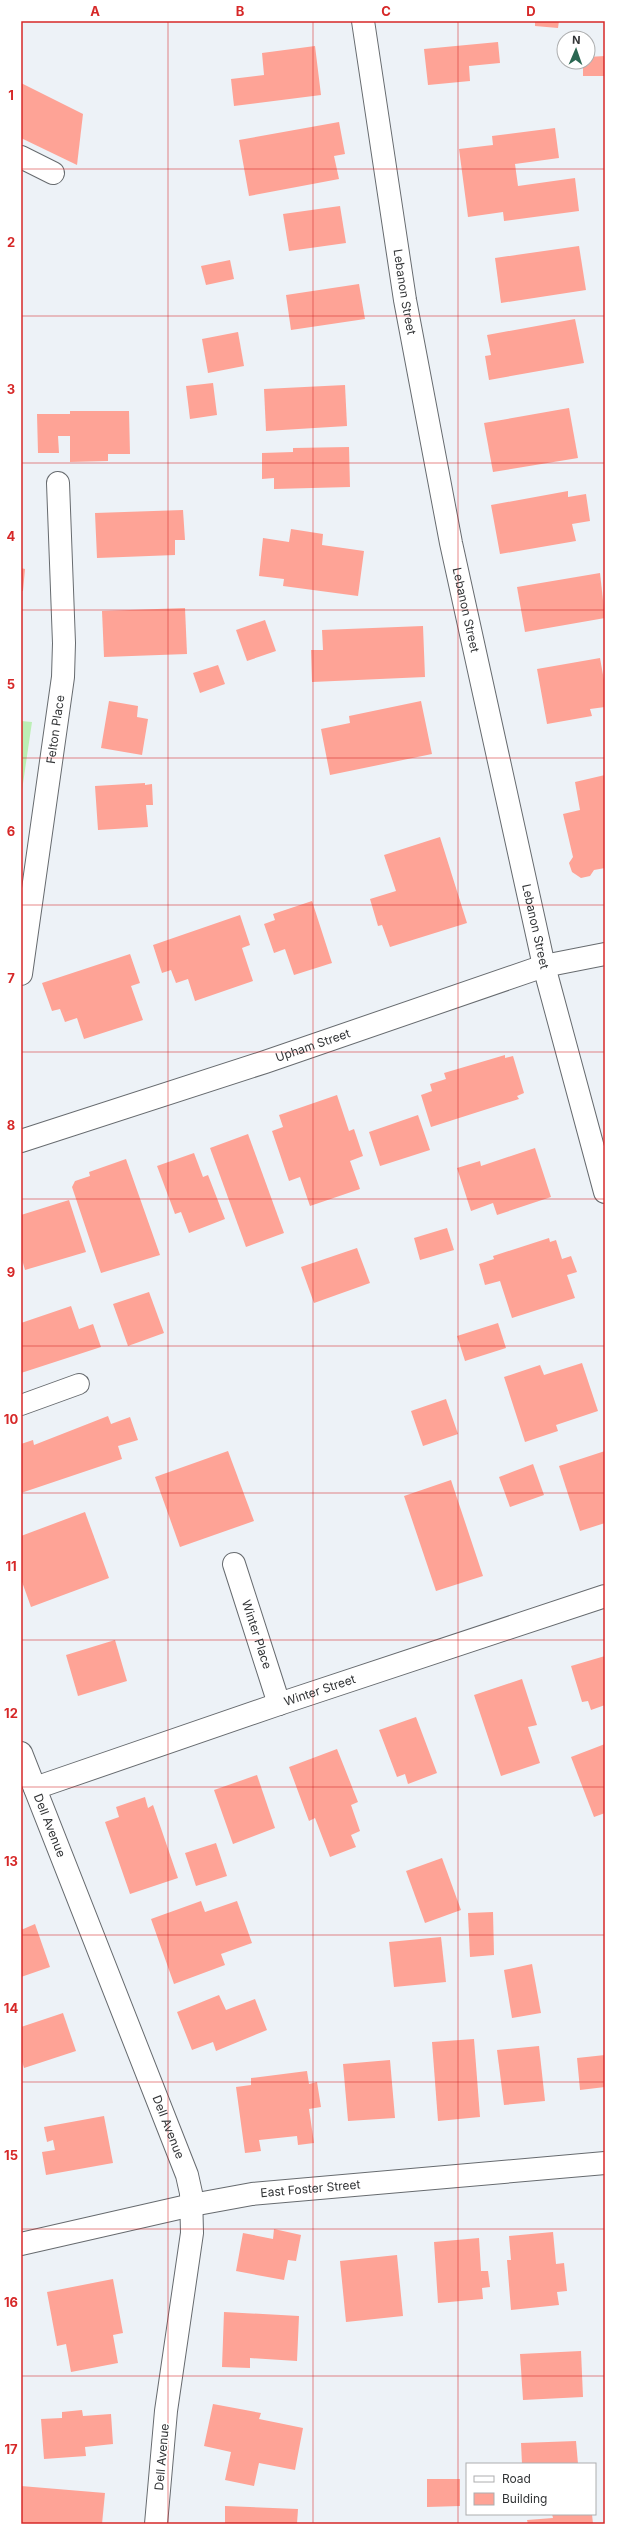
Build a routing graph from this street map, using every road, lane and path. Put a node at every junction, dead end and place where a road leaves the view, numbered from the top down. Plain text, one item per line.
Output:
1 (363, 21) edge
2 (21, 157) edge
3 (53, 173) dead end
4 (58, 483) dead end
5 (605, 954) edge
6 (544, 966) junction
7 (21, 974) edge
8 (21, 1142) edge
9 (605, 1192) edge
10 (79, 1384) dead end
11 (21, 1405) edge
12 (234, 1564) dead end
13 (605, 1596) edge
14 (279, 1704) junction
15 (21, 1753) edge
16 (29, 1781) edge
17 (605, 2163) edge
18 (192, 2205) junction
19 (21, 2244) edge
20 (156, 2524) edge

1 - 6 street, Lebanon Street
2 - 3 street
4 - 7 street, Felton Place
5 - 6 street, Upham Street
6 - 8 street, Upham Street
6 - 9 street, Lebanon Street
10 - 11 lane
12 - 14 street, Winter Place
13 - 14 street, Winter Street
14 - 16 street, Winter Street
15 - 16 street, Dell Avenue
16 - 18 street, Dell Avenue
17 - 18 street, East Foster Street
18 - 19 street, East Foster Street
18 - 20 street, Dell Avenue

